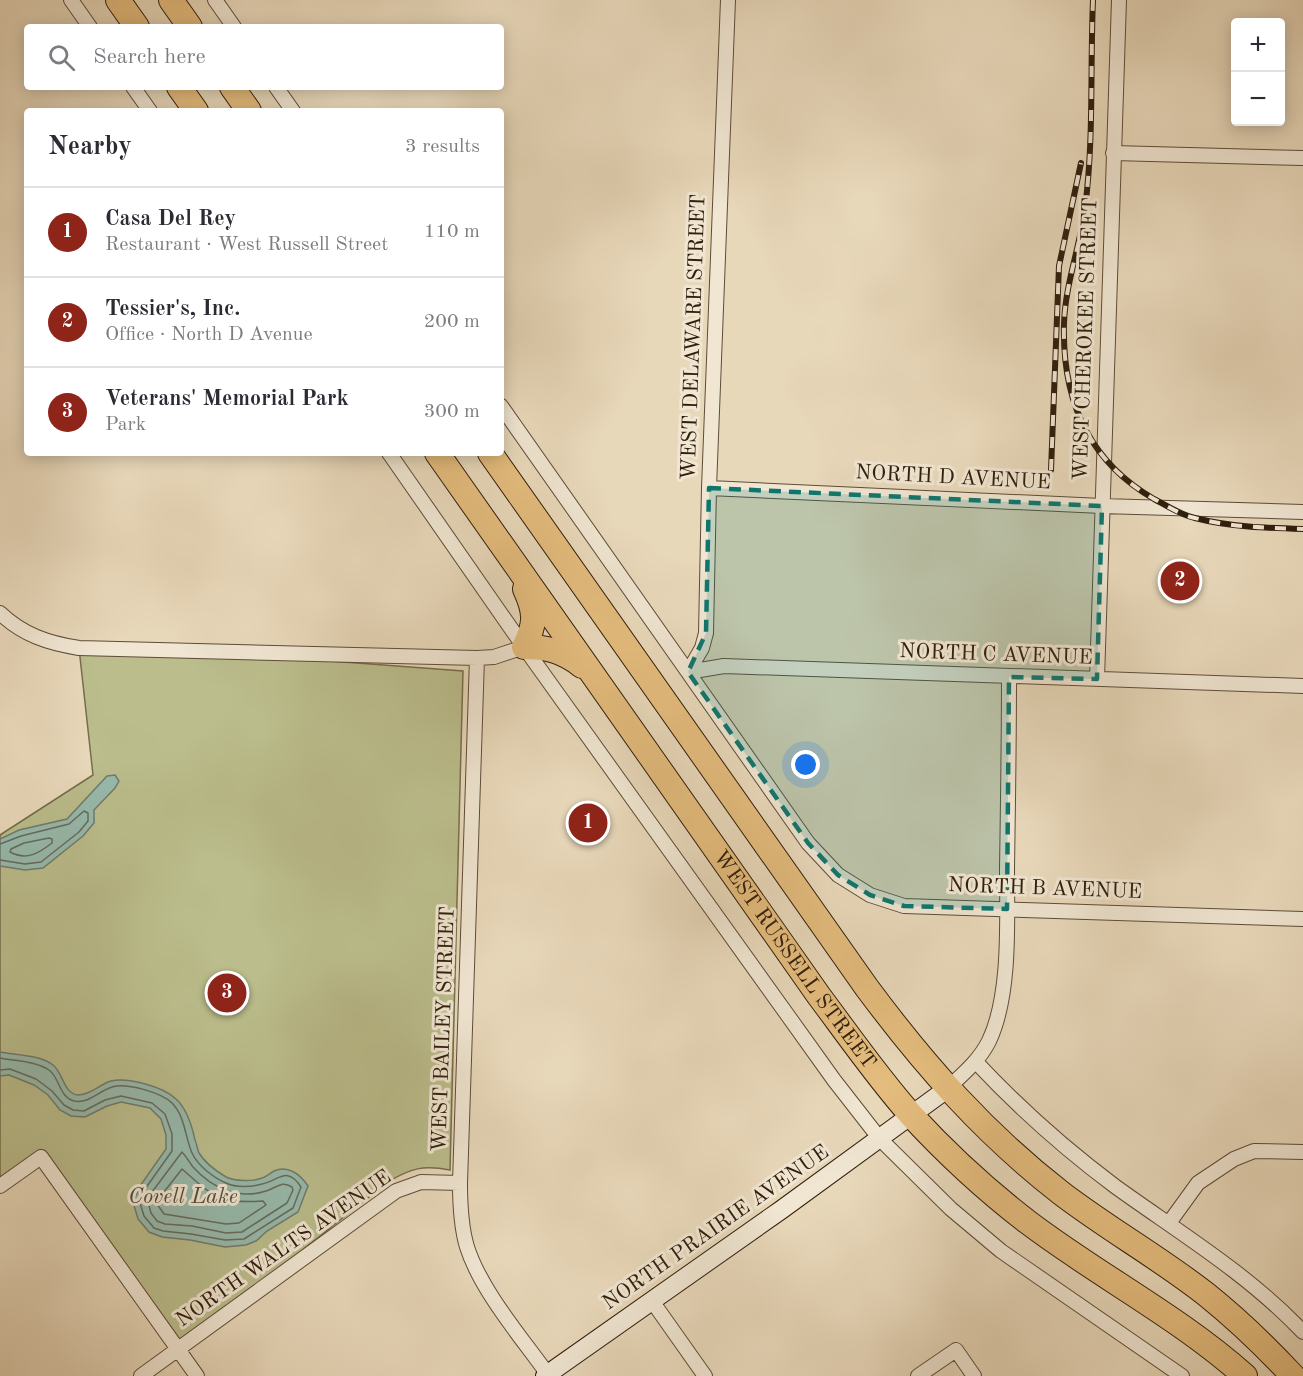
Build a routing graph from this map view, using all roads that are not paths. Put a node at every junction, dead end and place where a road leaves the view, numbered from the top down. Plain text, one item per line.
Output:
1 (71, 0) edge
2 (118, 0) edge
3 (171, 0) edge
4 (215, 0) edge
5 (728, 0) edge
6 (1119, 0) edge
7 (88, 24) edge
8 (135, 24) edge
9 (187, 24) edge
10 (232, 24) edge
11 (135, 90) edge
12 (181, 90) edge
13 (234, 90) edge
14 (278, 90) edge
15 (148, 108) edge
16 (194, 108) edge
17 (247, 108) edge
18 (291, 108) edge
19 (1113, 153) junction
20 (1303, 158) edge
21 (504, 410) edge
22 (391, 456) edge
23 (439, 456) edge
24 (492, 456) edge
25 (709, 488) junction
26 (1102, 506) junction
27 (1303, 512) edge
28 (494, 533) junction
29 (0, 613) edge
30 (524, 647) junction
31 (477, 658) junction
32 (688, 672) junction
33 (1010, 677) junction
34 (1097, 679) junction
35 (600, 685) junction
36 (1303, 686) edge
37 (1007, 909) junction
38 (1303, 919) edge
39 (976, 1062) junction
40 (947, 1089) junction
41 (912, 1115) junction
42 (880, 1139) junction
43 (1303, 1152) edge
44 (460, 1183) junction
45 (0, 1186) edge
46 (1169, 1223) junction
47 (652, 1301) junction
48 (1303, 1332) edge
49 (178, 1349) junction
50 (547, 1375) edge
51 (141, 1376) edge
52 (197, 1376) edge
53 (705, 1376) edge
54 (918, 1376) edge
55 (974, 1376) edge
56 (1182, 1376) edge
57 (1245, 1376) edge
58 (1293, 1376) edge

1 - 7 street
2 - 8 highway
3 - 9 highway
4 - 10 street
5 - 25 street, WEST DELAWARE STREET
6 - 19 street, WEST CHEROKEE STREET
11 - 15 street
12 - 16 highway
13 - 17 highway
14 - 18 street
19 - 20 street
19 - 26 street, WEST CHEROKEE STREET
21 - 32 street
22 - 30 street
23 - 28 highway, WEST RUSSELL STREET
24 - 40 highway, WEST RUSSELL STREET
25 - 26 street, NORTH D AVENUE
25 - 32 street, WEST DELAWARE STREET
26 - 27 street, NORTH D AVENUE
26 - 34 street, WEST CHEROKEE STREET
28 - 30 highway
28 - 35 highway, WEST RUSSELL STREET
29 - 31 street
30 - 31 street
30 - 35 highway
30 - 42 street, WEST RUSSELL STREET
31 - 44 street, WEST BAILEY STREET
32 - 33 street, NORTH C AVENUE
32 - 37 street, NORTH B AVENUE
33 - 34 street, NORTH C AVENUE
33 - 37 street
34 - 36 street, NORTH C AVENUE
35 - 41 highway, WEST RUSSELL STREET
37 - 38 street, NORTH B AVENUE
37 - 39 street
39 - 40 street
39 - 46 street
40 - 41 street, NORTH PRAIRIE AVENUE
40 - 58 highway, WEST RUSSELL STREET
41 - 42 street, NORTH PRAIRIE AVENUE
41 - 57 highway, WEST RUSSELL STREET
42 - 47 street, NORTH PRAIRIE AVENUE
42 - 56 street, WEST RUSSELL STREET
43 - 46 street
44 - 49 street, NORTH WALTS AVENUE
44 - 50 street, WEST BAILEY STREET
45 - 49 street
46 - 48 street
47 - 50 street, NORTH PRAIRIE AVENUE
47 - 53 street
49 - 51 street, NORTH WALTS AVENUE
49 - 52 street
54 - 55 street

